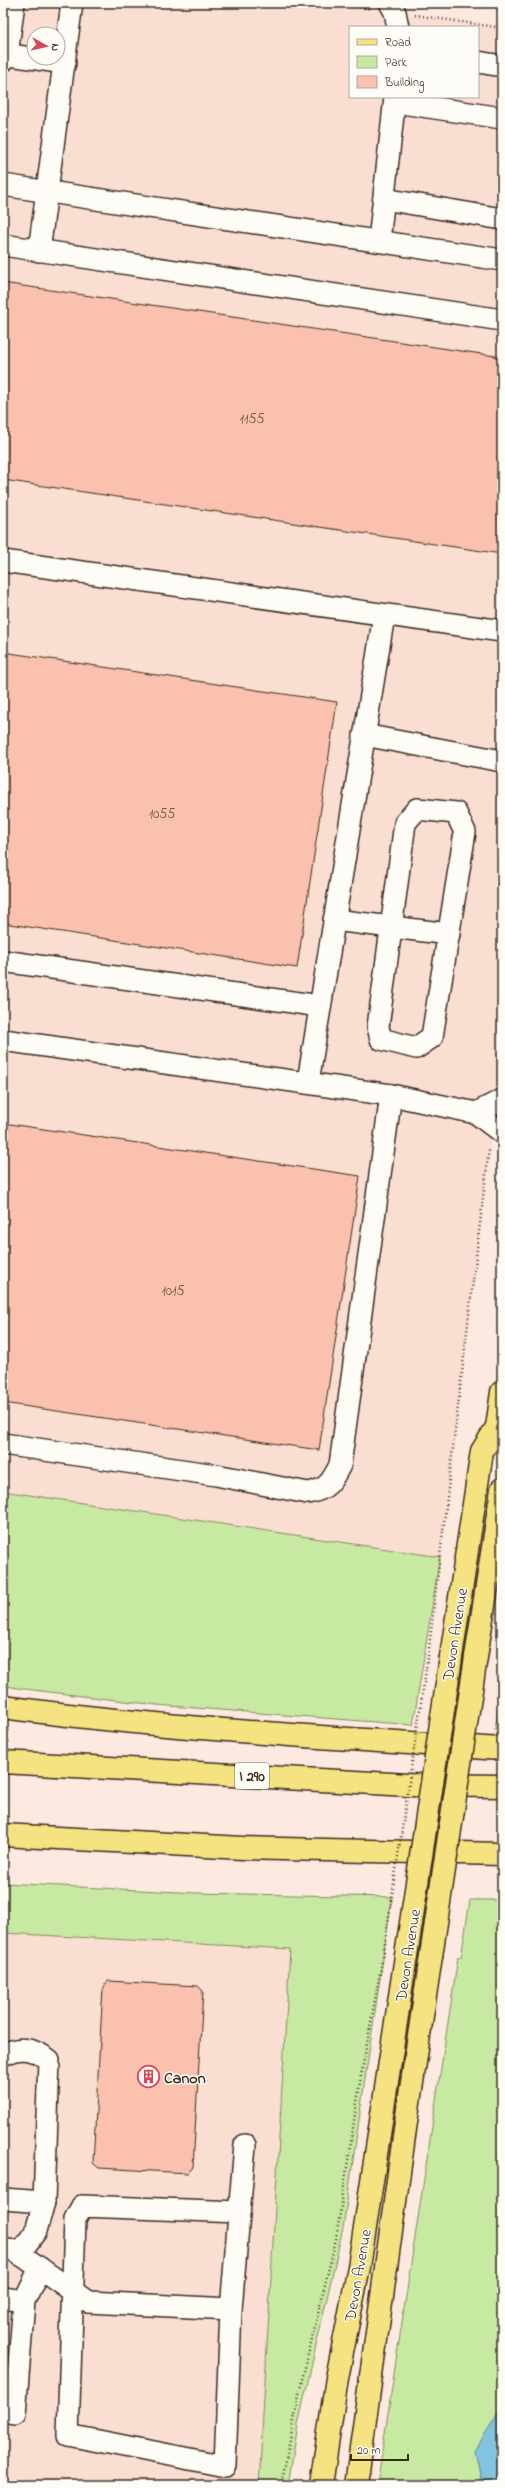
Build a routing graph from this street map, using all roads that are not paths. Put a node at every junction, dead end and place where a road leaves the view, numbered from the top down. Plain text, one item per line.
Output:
1 (14, 3) edge
2 (72, 3) edge
3 (390, 3) edge
4 (398, 26) edge
5 (66, 54) edge
6 (4, 57) edge
7 (26, 59) edge
8 (479, 62) edge
9 (65, 66) edge
10 (502, 66) edge
11 (395, 100) edge
12 (435, 103) edge
13 (502, 118) edge
14 (3, 185) edge
15 (47, 191) junction
16 (384, 199) junction
17 (502, 218) edge
18 (379, 241) junction
19 (3, 245) edge
20 (39, 251) junction
21 (502, 260) edge
22 (502, 320) edge
23 (3, 561) edge
24 (384, 615) junction
25 (502, 631) edge
26 (364, 735) junction
27 (502, 762) edge
28 (334, 920) junction
29 (391, 927) junction
30 (449, 934) junction
31 (3, 961) edge
32 (320, 1006) junction
33 (3, 1040) edge
34 (308, 1082) junction
35 (501, 1092) edge
36 (391, 1095) junction
37 (476, 1113) junction
38 (496, 1139) edge
39 (502, 1392) edge
40 (499, 1435) edge
41 (3, 1444) edge
42 (502, 1489) edge
43 (3, 1707) edge
44 (502, 1748) edge
45 (3, 1762) edge
46 (502, 1786) edge
47 (3, 1835) edge
48 (502, 1854) edge
49 (3, 2055) edge
50 (245, 2144) dead end
51 (3, 2198) edge
52 (44, 2202) junction
53 (239, 2212) junction
54 (11, 2251) edge
55 (40, 2268) junction
56 (74, 2291) junction
57 (3, 2298) edge
58 (24, 2301) junction
59 (232, 2308) junction
60 (3, 2412) edge
61 (321, 2485) edge
62 (356, 2485) edge

1 - 6 lane
2 - 5 lane
3 - 4 lane
6 - 7 lane
8 - 10 lane
9 - 15 lane
11 - 12 lane
11 - 16 lane
12 - 13 lane
14 - 15 lane
15 - 18 lane
15 - 20 lane
16 - 17 lane
16 - 18 lane
18 - 21 lane
19 - 20 lane
20 - 22 lane
23 - 24 lane
24 - 25 lane
24 - 26 lane
26 - 27 lane
26 - 28 lane
28 - 29 lane
28 - 32 lane
29 - 30 lane
29 - 30 lane
29 - 30 lane
31 - 32 lane
32 - 34 lane
33 - 34 lane
34 - 36 lane
35 - 37 lane
36 - 37 lane
36 - 41 lane
37 - 38 lane
39 - 40 main road, Devon Avenue
40 - 61 main road, Devon Avenue, bridge
42 - 62 main road, Devon Avenue, bridge
43 - 44 main road
45 - 46 main road, I 290
47 - 48 main road
49 - 52 lane
50 - 53 lane
51 - 52 lane
52 - 54 lane
53 - 56 lane
53 - 59 lane
54 - 55 lane
55 - 56 lane
55 - 58 lane
56 - 59 lane
56 - 59 lane
57 - 58 lane
58 - 60 lane

